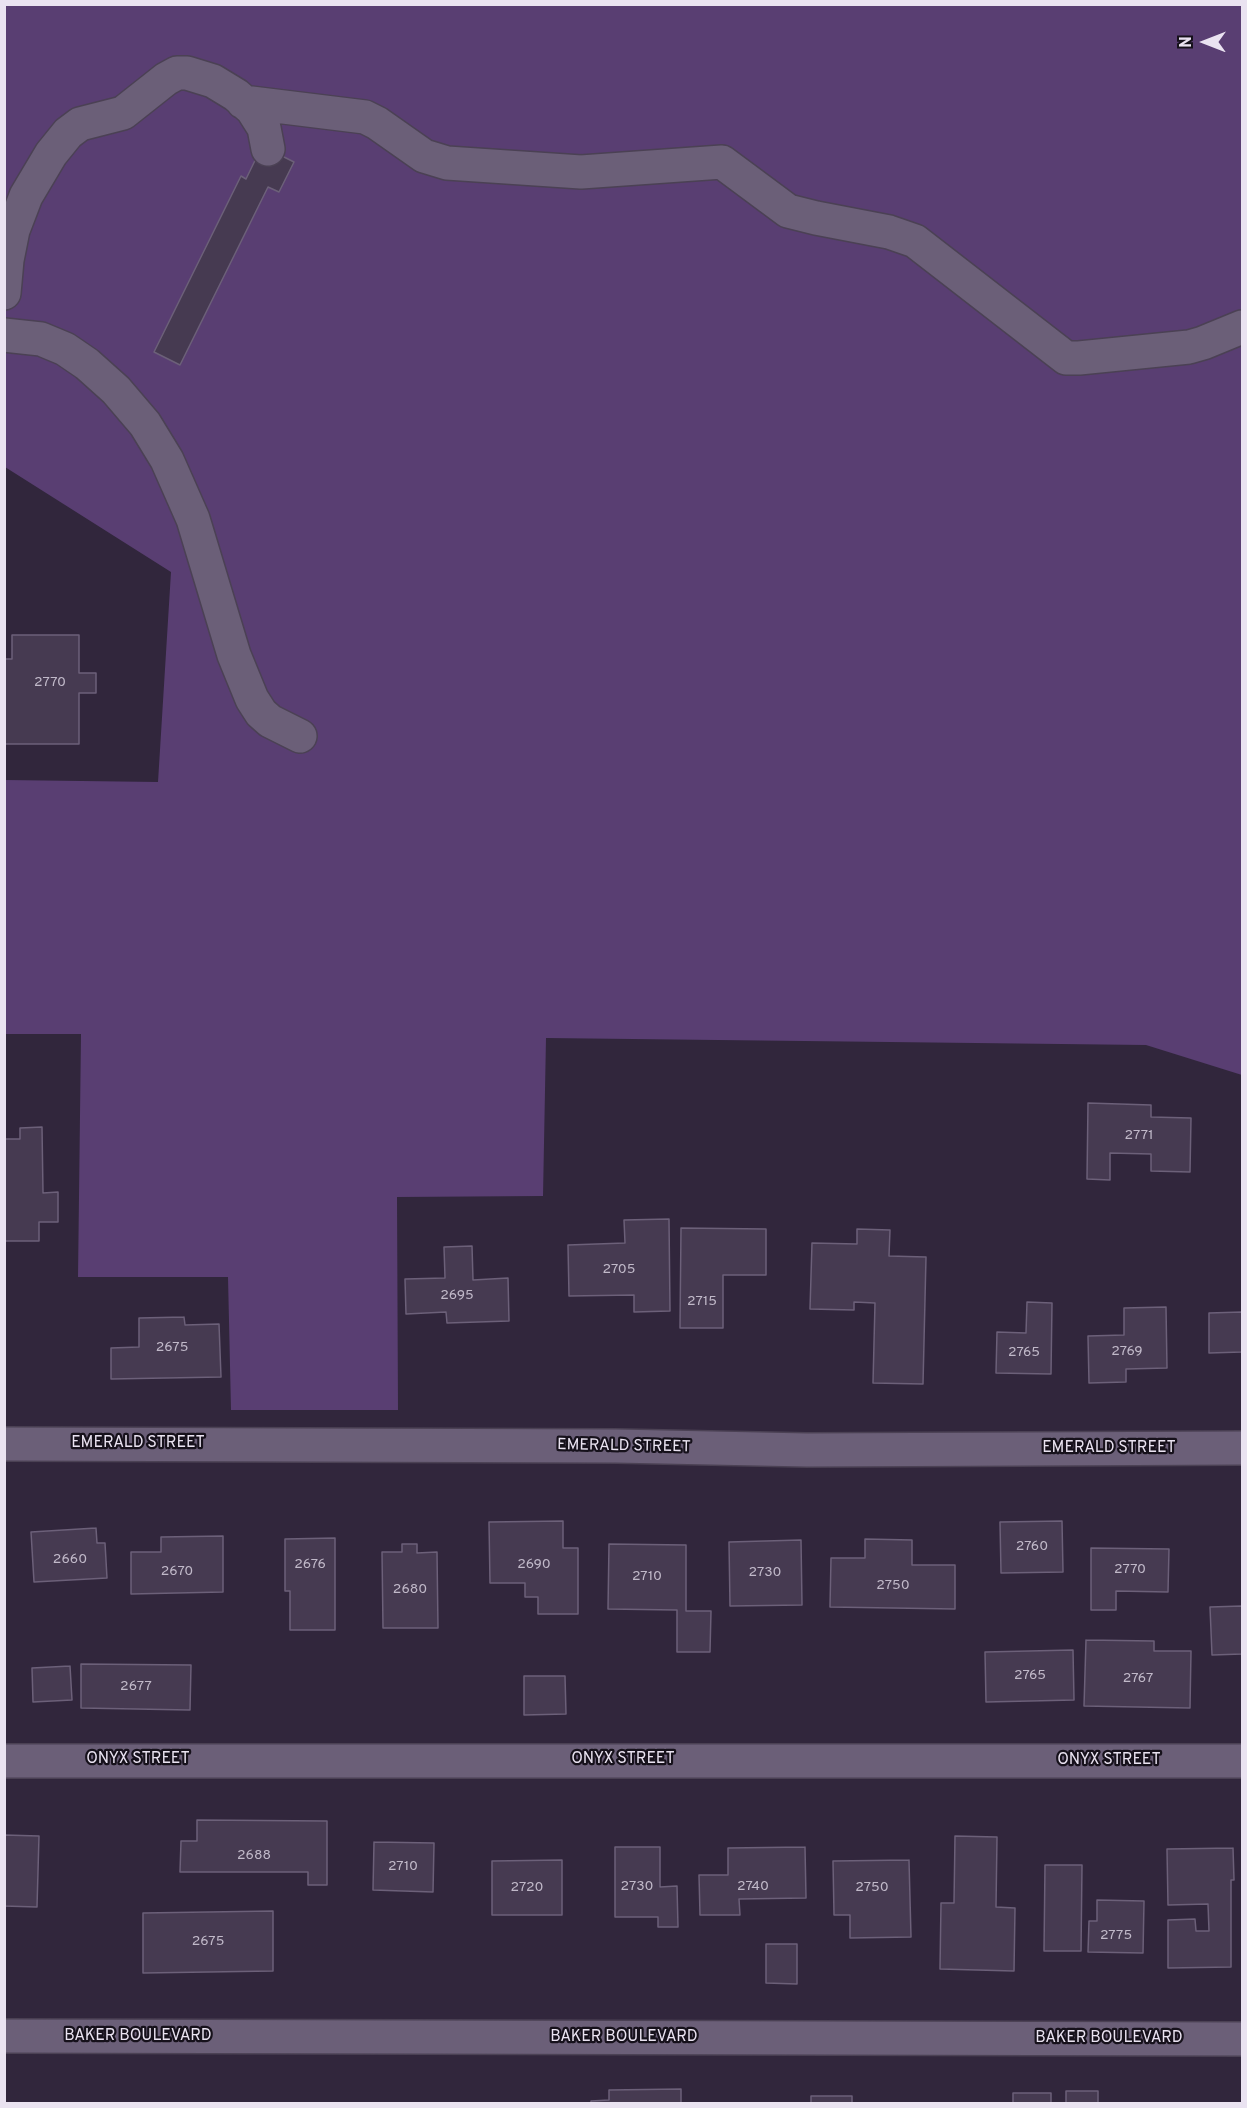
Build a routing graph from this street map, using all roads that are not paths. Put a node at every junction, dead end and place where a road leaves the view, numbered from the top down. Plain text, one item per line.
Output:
1 (243, 102) junction
2 (268, 149) dead end
3 (4, 293) edge
4 (1242, 327) edge
5 (4, 335) edge
6 (300, 736) dead end
7 (4, 1444) edge
8 (1242, 1448) edge
9 (4, 1761) edge
10 (1242, 1761) edge
11 (4, 2037) edge
12 (1242, 2039) edge

1 - 2 street
1 - 3 street
1 - 4 street
5 - 6 street
7 - 8 street, EMERALD STREET
9 - 10 street, ONYX STREET
11 - 12 street, BAKER BOULEVARD

